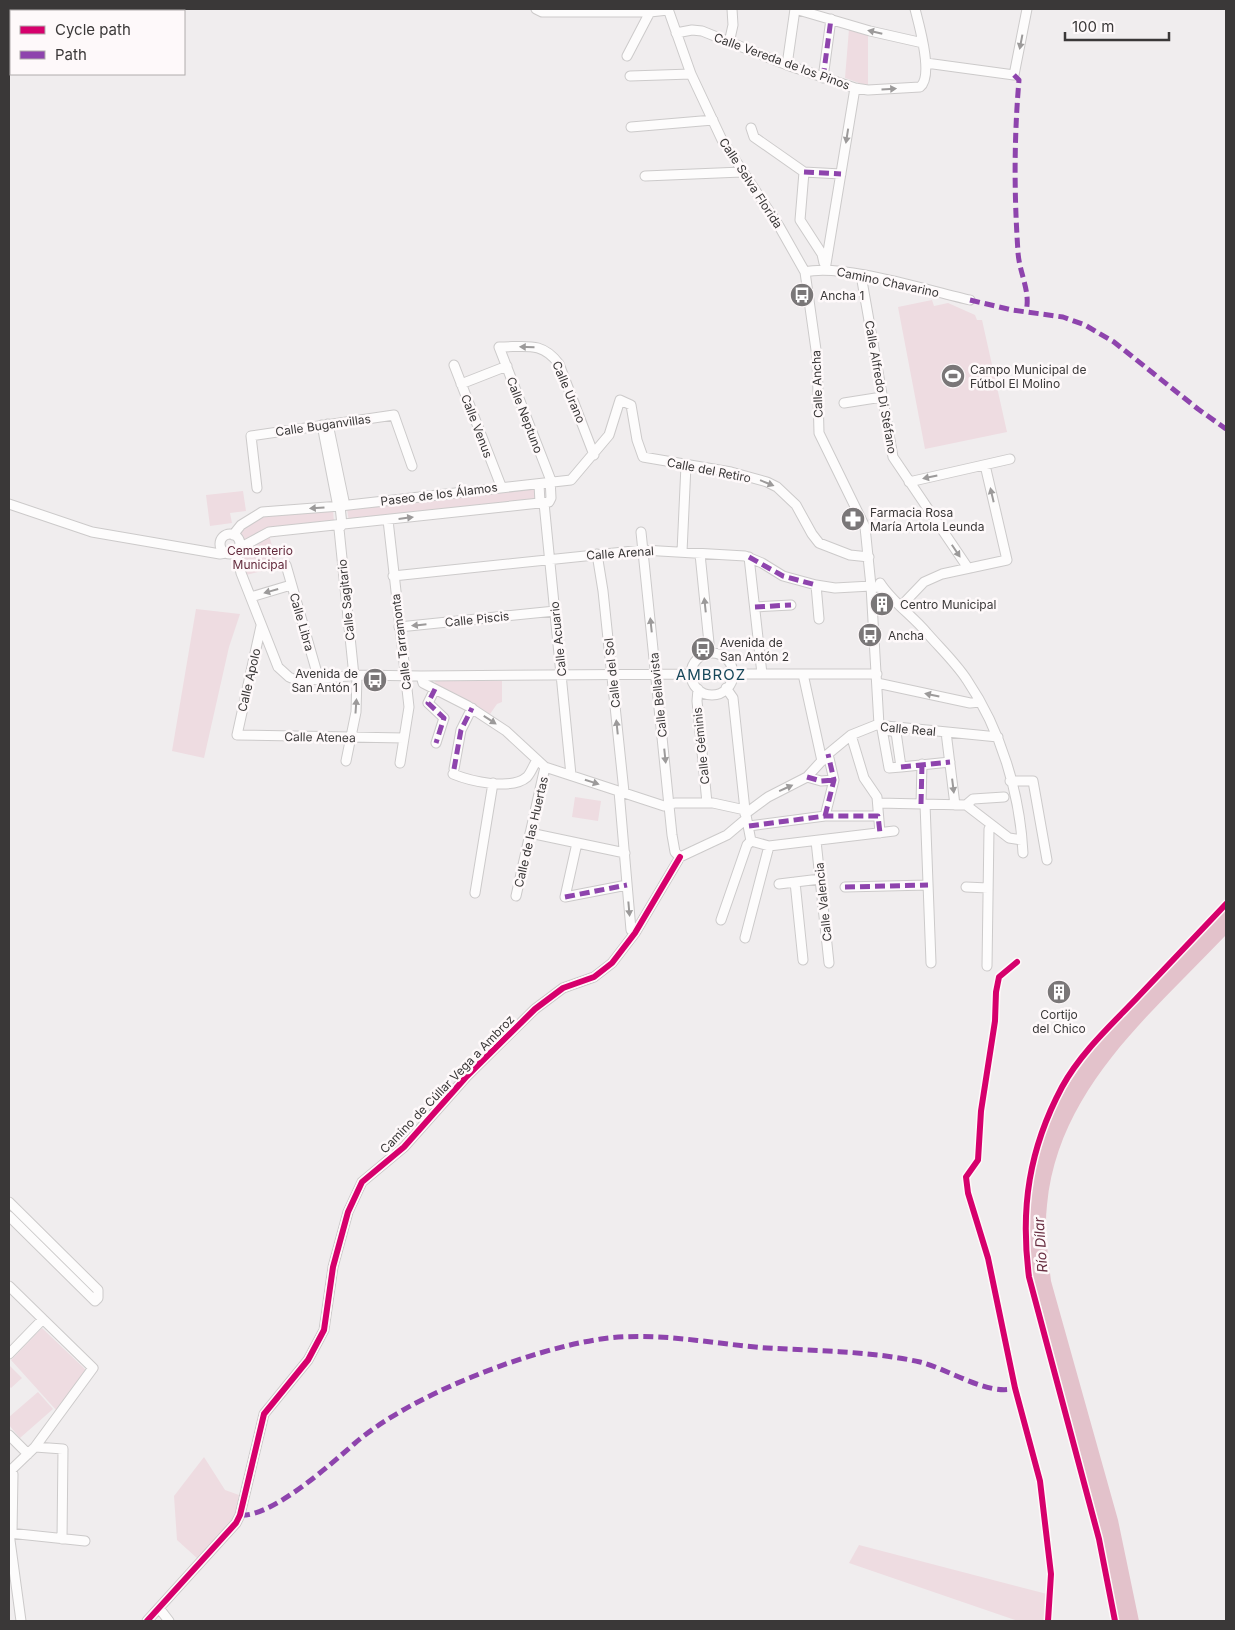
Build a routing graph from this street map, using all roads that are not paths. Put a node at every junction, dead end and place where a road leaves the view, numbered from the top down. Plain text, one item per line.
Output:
1 (536, 9) edge
2 (668, 9) edge
3 (732, 9) edge
4 (795, 9) edge
5 (915, 9) edge
6 (1027, 9) edge
7 (574, 10) edge
8 (650, 12) junction
9 (820, 12) edge
10 (831, 19) junction
11 (676, 33) junction
12 (729, 43) junction
13 (923, 43) junction
14 (627, 56) dead end
15 (926, 63) junction
16 (787, 65) junction
17 (691, 74) junction
18 (630, 76) dead end
19 (822, 78) junction
20 (855, 88) junction
21 (713, 120) junction
22 (631, 127) dead end
23 (752, 128) dead end
24 (742, 172) junction
25 (804, 172) junction
26 (841, 174) junction
27 (645, 176) dead end
28 (826, 263) junction
29 (805, 272) junction
30 (861, 274) junction
31 (970, 300) dead end
32 (499, 346) joint
33 (454, 365) dead end
34 (506, 366) junction
35 (461, 384) junction
36 (882, 397) junction
37 (844, 403) dead end
38 (325, 425) junction
39 (594, 455) junction
40 (1010, 459) dead end
41 (686, 464) junction
42 (985, 465) junction
43 (412, 466) dead end
44 (909, 482) junction
45 (550, 483) junction
46 (539, 484) junction
47 (501, 486) junction
48 (257, 488) dead end
49 (542, 503) junction
50 (9, 504) edge
51 (340, 506) junction
52 (388, 520) junction
53 (342, 525) junction
54 (641, 532) dead end
55 (233, 535) junction
56 (230, 550) junction
57 (643, 550) junction
58 (682, 552) junction
59 (597, 554) junction
60 (700, 554) junction
61 (749, 557) junction
62 (869, 557) junction
63 (550, 560) junction
64 (286, 565) dead end
65 (968, 568) junction
66 (394, 576) junction
67 (871, 582) junction
68 (292, 585) junction
69 (816, 585) junction
70 (251, 596) junction
71 (791, 605) dead end
72 (901, 606) junction
73 (755, 607) junction
74 (555, 611) junction
75 (819, 620) dead end
76 (261, 626) junction
77 (399, 627) junction
78 (710, 653) junction
79 (656, 673) junction
80 (612, 674) junction
81 (691, 674) junction
82 (732, 674) junction
83 (762, 674) junction
84 (803, 674) junction
85 (406, 675) junction
86 (561, 675) junction
87 (356, 676) junction
88 (421, 676) junction
89 (877, 679) junction
90 (319, 680) junction
91 (726, 688) junction
92 (435, 689) junction
93 (698, 689) junction
94 (980, 702) junction
95 (474, 710) junction
96 (879, 725) junction
97 (946, 732) junction
98 (236, 734) joint
99 (851, 736) junction
100 (352, 737) junction
101 (998, 737) junction
102 (404, 738) junction
103 (436, 742) dead end
104 (825, 758) junction
105 (537, 760) junction
106 (346, 761) dead end
107 (950, 762) junction
108 (400, 763) dead end
109 (922, 764) junction
110 (545, 767) junction
111 (901, 767) dead end
112 (571, 775) junction
113 (807, 777) junction
114 (834, 780) junction
115 (1010, 780) junction
116 (493, 783) junction
117 (621, 792) junction
118 (1004, 797) dead end
119 (707, 803) junction
120 (878, 803) junction
121 (923, 804) junction
122 (955, 805) junction
123 (966, 805) junction
124 (670, 806) junction
125 (825, 816) junction
126 (878, 816) junction
127 (746, 817) junction
128 (992, 826) junction
129 (894, 832) dead end
130 (530, 833) junction
131 (880, 833) junction
132 (1022, 840) junction
133 (751, 841) junction
134 (816, 841) junction
135 (578, 843) junction
136 (769, 846) junction
137 (625, 854) junction
138 (1023, 854) dead end
139 (680, 857) junction
140 (1047, 860) dead end
141 (820, 879) junction
142 (794, 882) junction
143 (779, 884) dead end
144 (627, 885) junction
145 (928, 885) junction
146 (845, 887) dead end
147 (966, 887) dead end
148 (988, 888) junction
149 (475, 892) dead end
150 (516, 896) dead end
151 (721, 920) dead end
152 (635, 933) junction
153 (745, 938) dead end
154 (803, 960) dead end
155 (829, 963) dead end
156 (931, 963) dead end
157 (987, 966) dead end
158 (9, 1202) edge
159 (9, 1216) edge
160 (9, 1286) edge
161 (43, 1319) junction
162 (9, 1354) edge
163 (9, 1435) edge
164 (36, 1447) junction
165 (28, 1454) junction
166 (9, 1471) edge
167 (10, 1533) edge
168 (62, 1539) junction
169 (85, 1541) dead end
170 (158, 1608) junction
171 (21, 1621) edge
172 (147, 1621) edge
173 (169, 1621) edge

1 - 7 street
2 - 8 street
2 - 11 street, Calle Selva Florida
3 - 12 street
4 - 9 street
4 - 16 street
5 - 13 street
6 -> 15 street
7 - 8 street
8 - 14 street
9 - 10 street
13 -> 10 street
10 - 19 street
11 - 12 street, Calle Vereda de los Pinos
11 - 17 street, Calle Selva Florida
12 - 16 street, Calle Vereda de los Pinos
13 - 15 street
20 -> 15 street, Calle Vereda de los Pinos
16 - 19 street, Calle Vereda de los Pinos
17 - 18 street
17 - 21 street, Calle Selva Florida
19 - 20 street, Calle Vereda de los Pinos
20 -> 26 street
21 - 22 street
21 - 24 street, Calle Selva Florida
23 - 25 street
24 - 27 street
24 - 29 street, Calle Selva Florida
25 - 26 street
25 - 28 street
26 - 28 street
28 - 29 street, Camino Chavarino
28 - 30 street, Camino Chavarino
29 - 62 street, Calle Ancha
30 - 31 street, Camino Chavarino
30 - 36 street, Calle Alfredo Di Stéfano
32 - 34 street, Calle Neptuno
39 -> 32 street, Calle Urano
33 - 35 street, Calle Venus
34 - 35 street
34 - 45 street, Calle Neptuno
35 - 47 street, Calle Venus
36 - 37 street
36 - 44 street, Calle Alfredo Di Stéfano
38 - 43 street, Calle Buganvillas
38 - 48 street, Calle Buganvillas
38 - 51 street
39 - 41 street, Calle del Retiro
39 - 45 street
40 - 42 street
41 - 58 street
41 -> 62 street, Calle del Retiro
42 -> 44 street
65 -> 42 street
44 -> 65 street, Calle Alfredo Di Stéfano
45 - 46 street, Paseo de los Álamos
45 - 49 street
46 - 47 street, Paseo de los Álamos
46 - 49 street, Calle Acuario
47 - 51 street, Paseo de los Álamos
52 -> 49 street, Paseo de los Álamos
49 - 63 street, Calle Acuario
50 - 56 street
51 - 53 street
51 -> 55 street, Paseo de los Álamos
52 - 53 street, Paseo de los Álamos
52 - 66 street, Calle Tarramonta
53 - 56 street, Paseo de los Álamos
53 - 87 street, Calle Sagitario
54 - 57 street, Calle Bellavista
55 - 56 street
55 - 56 street, Paseo de los Álamos
56 - 70 street
57 - 58 street, Calle Arenal
57 - 59 street, Calle Arenal
79 -> 57 street, Calle Bellavista
58 - 60 street, Calle Arenal
59 - 63 street, Calle Arenal
59 - 80 street, Calle del Sol
60 - 61 street, Calle Arenal
78 -> 60 street
61 - 69 street, Calle Arenal
61 - 73 street
62 - 67 street, Calle Ancha
63 - 66 street, Calle Arenal
63 - 74 street, Calle Acuario
64 - 68 street, Calle Libra
65 - 72 street
66 - 77 street, Calle Tarramonta
67 - 69 street, Calle Arenal
67 - 72 street, Calle Arenal
67 - 89 street, Calle Ancha
68 -> 70 street
68 - 90 street, Calle Libra
69 - 75 street
70 - 76 street
71 - 73 street
72 - 94 street
73 - 83 street
74 -> 77 street, Calle Piscis
74 - 86 street, Calle Acuario
76 - 90 street
76 - 98 street, Calle Apolo
77 - 85 street, Calle Tarramonta
78 - 81 street
78 - 82 street
79 - 80 street
79 - 81 street
79 -> 124 street, Calle Bellavista
80 - 86 street
117 -> 80 street, Calle del Sol
81 - 93 street
82 - 83 street
82 - 91 street
83 - 84 street
84 - 89 street
84 - 104 street
85 - 87 street
85 - 88 street
85 - 102 street, Calle Tarramonta
86 - 88 street
86 - 112 street, Calle Acuario
87 - 90 street
100 -> 87 street, Calle Sagitario
88 - 92 street
94 -> 89 street
89 - 96 street, Calle Ancha
91 - 93 street
91 - 127 street
92 - 95 street
92 - 103 street
93 - 119 street, Calle Géminis
94 - 101 street
95 -> 105 street
95 - 116 street
96 - 97 street, Calle Real
96 - 99 street, Calle Real
97 - 101 street, Calle Real
97 - 107 street
98 - 100 street, Calle Atenea
99 - 104 street, Calle Real
99 - 120 street
100 - 102 street, Calle Atenea
100 - 106 street, Calle Sagitario
101 - 115 street
102 - 108 street, Calle Tarramonta
104 - 113 street, Calle Real
104 - 114 street
105 - 110 street
105 - 116 street
107 - 109 street
107 -> 122 street
109 - 111 street
109 - 121 street
110 - 112 street
110 - 130 street, Calle de las Huertas
112 -> 117 street
113 - 114 street
127 -> 113 street, Calle Real
114 - 125 street
115 - 132 street
115 - 140 street
116 - 149 street
117 - 124 street
117 - 137 street, Calle del Sol
118 - 123 street
119 - 124 street
119 - 127 street
120 - 121 street
120 - 126 street
121 - 122 street
121 - 145 street
122 - 123 street
123 - 128 street
124 - 139 street, Calle Bellavista
125 - 126 street
125 - 127 street
126 - 131 street
127 - 133 street
127 - 139 street, Calle Real
128 - 132 street
128 - 148 street
129 - 131 street
130 - 135 street
130 - 150 street, Calle de las Huertas
131 - 134 street
132 - 138 street
133 - 136 street
133 - 151 street
134 - 136 street
134 - 141 street, Calle Valencia
135 - 137 street
135 - 144 street
136 - 153 street
137 - 144 street, Calle del Sol
139 - 152 street, Camino de Cúllar Vega a Ambroz
141 - 142 street
141 - 155 street, Calle Valencia
142 - 143 street
142 - 154 street
144 -> 152 street, Calle del Sol
145 - 146 street
145 - 156 street
147 - 148 street
148 - 157 street
152 - 170 street, Camino de Cúllar Vega a Ambroz
158 - 159 street
160 - 161 street
161 - 162 street
161 - 164 street
163 - 165 street
164 - 165 street
164 - 168 street
165 - 166 street
166 - 167 street
167 - 168 street
167 - 171 street
168 - 169 street
170 - 172 street, Camino de Cúllar Vega a Ambroz
170 - 173 street

